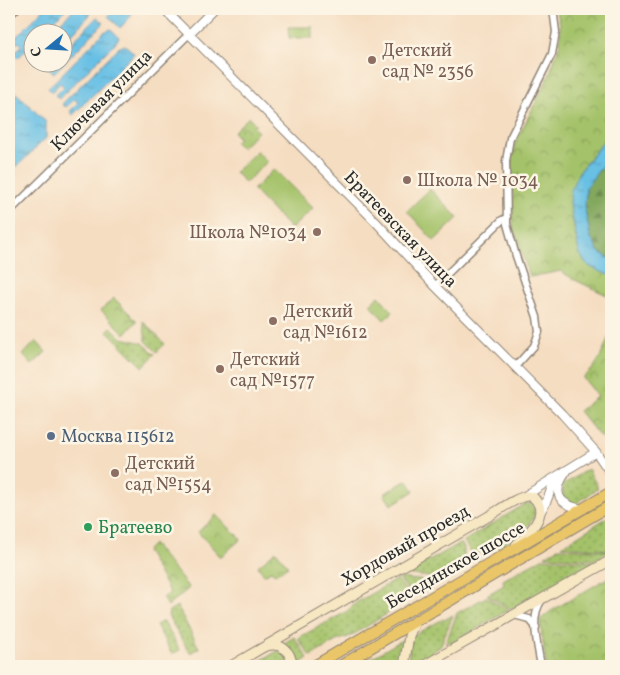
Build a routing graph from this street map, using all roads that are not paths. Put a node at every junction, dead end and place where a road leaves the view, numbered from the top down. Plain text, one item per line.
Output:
1 (16, 9) edge
2 (164, 9) edge
3 (214, 9) edge
4 (553, 9) edge
5 (9, 16) edge
6 (189, 34) junction
7 (9, 212) edge
8 (507, 219) junction
9 (435, 286) junction
10 (515, 367) junction
11 (596, 452) junction
12 (568, 470) junction
13 (611, 474) edge
14 (556, 477) junction
15 (611, 492) edge
16 (522, 497) junction
17 (611, 505) edge
18 (583, 509) junction
19 (540, 513) junction
20 (509, 552) junction
21 (611, 560) edge
22 (545, 597) junction
23 (513, 614) junction
24 (415, 622) junction
25 (536, 627) junction
26 (262, 648) junction
27 (231, 666) edge
28 (292, 666) edge
29 (314, 666) edge
30 (340, 666) edge
31 (404, 666) edge
32 (423, 666) edge
33 (541, 666) edge

1 - 5 street
2 - 6 street, Братеевская улица
3 - 6 street, Ключевая улица
4 - 8 street
6 - 7 street, Ключевая улица
6 - 9 street, Братеевская улица
8 - 9 street
8 - 10 street
9 - 10 street, Братеевская улица
10 - 11 street, Братеевская улица
11 - 12 street, Хордовый проезд
11 - 13 street, Братеевская улица
12 - 14 street, Хордовый проезд
12 - 18 street
14 - 16 street, Хордовый проезд
14 - 19 street
15 - 18 main road, Бесединское шоссе
16 - 19 main road
16 - 26 main road, Хордовый проезд
17 - 24 main road, Бесединское шоссе
18 - 20 main road, Бесединское шоссе
19 - 20 main road
20 - 29 main road, Бесединское шоссе
21 - 22 main road
22 - 23 main road
22 - 25 street
23 - 25 street
23 - 32 main road
24 - 30 main road, Бесединское шоссе
24 - 31 main road
25 - 33 street
26 - 27 main road, Хордовый проезд
26 - 28 main road

